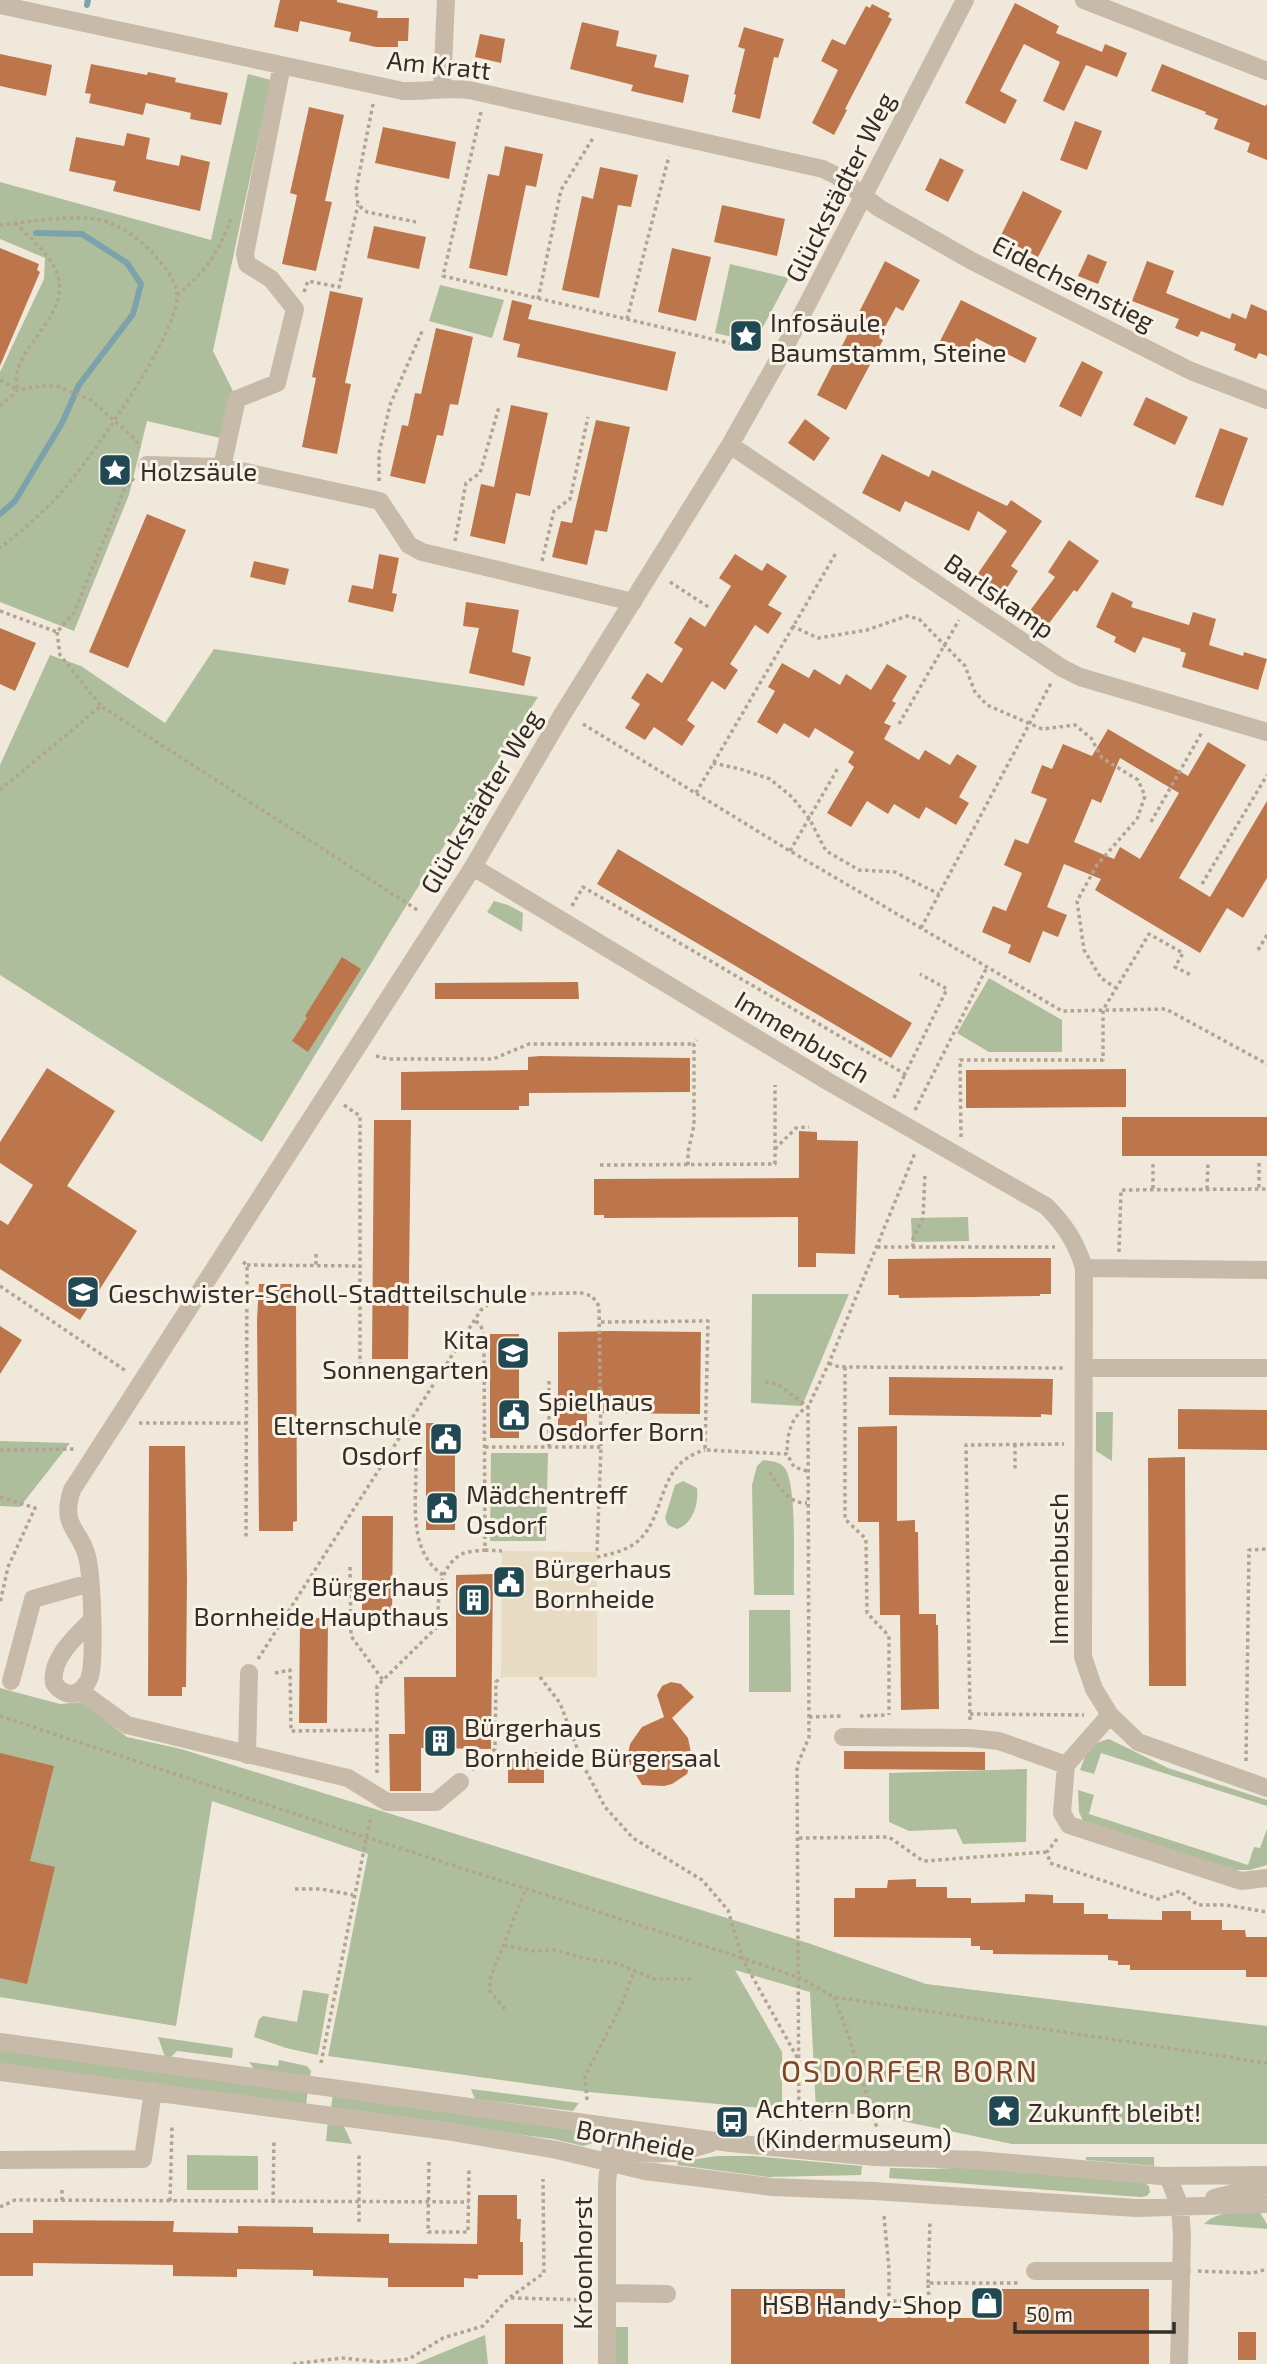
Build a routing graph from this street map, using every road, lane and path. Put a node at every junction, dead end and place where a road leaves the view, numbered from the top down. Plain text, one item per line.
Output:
1 (446, 0) edge
2 (965, 0) edge
3 (1084, 0) edge
4 (0, 5) edge
5 (282, 65) junction
6 (1267, 71) edge
7 (442, 88) junction
8 (375, 98) dead end
9 (481, 112) dead end
10 (593, 138) dead end
11 (669, 156) dead end
12 (864, 197) junction
13 (358, 205) junction
14 (232, 212) dead end
15 (415, 222) dead end
16 (15, 223) junction
17 (0, 225) edge
18 (177, 295) junction
19 (538, 299) junction
20 (295, 309) junction
21 (627, 319) junction
22 (423, 329) dead end
23 (781, 355) junction
24 (0, 380) edge
25 (18, 390) junction
26 (1267, 400) edge
27 (0, 406) edge
28 (499, 407) dead end
29 (588, 417) dead end
30 (114, 419) junction
31 (730, 445) junction
32 (147, 465) junction
33 (222, 467) junction
34 (380, 501) junction
35 (0, 548) edge
36 (836, 553) dead end
37 (451, 560) junction
38 (538, 580) junction
39 (670, 582) dead end
40 (633, 602) junction
41 (710, 608) dead end
42 (0, 611) edge
43 (960, 617) dead end
44 (792, 626) junction
45 (57, 632) junction
46 (943, 644) junction
47 (1053, 680) dead end
48 (101, 706) junction
49 (583, 723) dead end
50 (1029, 723) junction
51 (899, 724) dead end
52 (1205, 726) dead end
53 (1267, 732) edge
54 (713, 763) junction
55 (838, 768) dead end
56 (1267, 775) edge
57 (0, 790) edge
58 (695, 793) junction
59 (809, 818) junction
60 (1151, 822) dead end
61 (790, 850) junction
62 (473, 867) junction
63 (1202, 884) dead end
64 (939, 894) junction
65 (419, 911) dead end
66 (562, 923) junction
67 (921, 928) junction
68 (1267, 935) edge
69 (1258, 950) dead end
70 (987, 967) junction
71 (920, 974) dead end
72 (1191, 975) dead end
73 (1116, 988) junction
74 (1102, 1010) junction
75 (376, 1056) dead end
76 (1267, 1064) edge
77 (905, 1074) junction
78 (775, 1085) dead end
79 (344, 1105) dead end
80 (886, 1115) junction
81 (809, 1127) dead end
82 (906, 1127) junction
83 (923, 1137) junction
84 (775, 1149) junction
85 (961, 1158) junction
86 (1259, 1163) dead end
87 (1153, 1164) dead end
88 (1208, 1164) dead end
89 (600, 1165) dead end
90 (688, 1165) junction
91 (925, 1174) dead end
92 (1153, 1189) junction
93 (1207, 1189) junction
94 (1259, 1189) junction
95 (1267, 1189) edge
96 (877, 1247) junction
97 (913, 1247) junction
98 (1078, 1247) junction
99 (316, 1254) dead end
100 (316, 1266) junction
101 (360, 1266) junction
102 (1084, 1268) junction
103 (1119, 1269) junction
104 (1267, 1270) edge
105 (0, 1286) edge
106 (475, 1320) junction
107 (601, 1322) junction
108 (829, 1363) junction
109 (845, 1367) junction
110 (1085, 1368) junction
111 (1267, 1368) edge
112 (126, 1371) dead end
113 (360, 1373) dead end
114 (549, 1381) dead end
115 (765, 1382) dead end
116 (808, 1407) junction
117 (139, 1423) dead end
118 (246, 1423) junction
119 (1015, 1444) junction
120 (1084, 1444) junction
121 (485, 1447) junction
122 (549, 1447) junction
123 (601, 1447) junction
124 (76, 1449) dead end
125 (0, 1450) edge
126 (705, 1450) junction
127 (787, 1454) junction
128 (415, 1468) dead end
129 (1015, 1470) dead end
130 (807, 1471) junction
131 (770, 1472) dead end
132 (0, 1497) edge
133 (807, 1503) junction
134 (246, 1539) dead end
135 (1267, 1549) edge
136 (485, 1550) junction
137 (502, 1550) dead end
138 (350, 1567) dead end
139 (445, 1576) junction
140 (90, 1583) junction
141 (0, 1603) edge
142 (406, 1618) dead end
143 (91, 1621) junction
144 (438, 1626) junction
145 (451, 1626) dead end
146 (249, 1673) joint
147 (275, 1673) dead end
148 (501, 1677) dead end
149 (540, 1677) dead end
150 (383, 1680) junction
151 (11, 1681) dead end
152 (80, 1691) junction
153 (970, 1714) junction
154 (889, 1715) dead end
155 (1110, 1715) junction
156 (0, 1716) edge
157 (377, 1730) junction
158 (843, 1738) dead end
159 (970, 1738) junction
160 (247, 1755) junction
161 (1066, 1765) junction
162 (1245, 1780) junction
163 (460, 1782) joint
164 (1267, 1788) edge
165 (375, 1794) junction
166 (1069, 1825) junction
167 (365, 1837) junction
168 (799, 1838) junction
169 (1047, 1852) junction
170 (1267, 1878) edge
171 (526, 1888) junction
172 (295, 1889) dead end
173 (353, 1895) junction
174 (1267, 1912) edge
175 (504, 1945) junction
176 (743, 1958) junction
177 (634, 1971) junction
178 (800, 1978) junction
179 (691, 1979) dead end
180 (834, 1997) junction
181 (505, 2009) dead end
182 (0, 2042) edge
183 (798, 2059) junction
184 (321, 2063) dead end
185 (1267, 2063) edge
186 (0, 2072) edge
187 (153, 2091) junction
188 (587, 2100) dead end
189 (799, 2121) dead end
190 (172, 2127) dead end
191 (613, 2127) junction
192 (877, 2128) dead end
193 (274, 2140) dead end
194 (716, 2141) junction
195 (359, 2152) dead end
196 (0, 2160) edge
197 (429, 2162) dead end
198 (609, 2163) junction
199 (469, 2168) dead end
200 (1267, 2175) edge
201 (1168, 2176) junction
202 (543, 2179) dead end
203 (1267, 2185) edge
204 (62, 2190) dead end
205 (62, 2200) junction
206 (170, 2201) junction
207 (273, 2202) junction
208 (468, 2202) junction
209 (359, 2203) junction
210 (429, 2203) junction
211 (1267, 2204) edge
212 (0, 2207) edge
213 (1180, 2207) junction
214 (884, 2216) dead end
215 (930, 2220) dead end
216 (359, 2222) dead end
217 (1267, 2269) edge
218 (1182, 2270) junction
219 (1028, 2277) joint
220 (928, 2283) junction
221 (667, 2294) dead end
222 (607, 2297) junction
223 (509, 2298) junction
224 (858, 2301) dead end
225 (889, 2301) junction
226 (909, 2301) junction
227 (909, 2318) dead end
228 (380, 2363) edge
229 (293, 2364) edge
230 (607, 2364) edge
231 (1179, 2364) edge

1 - 7 street
2 - 12 street, Glückstädter Weg
3 - 6 street
4 - 5 street, Am Kratt
5 - 7 street, Am Kratt
5 - 20 street
7 - 12 street, Am Kratt
8 - 13 path
9 - 19 path
10 - 19 path
11 - 21 path
12 - 23 street, Glückstädter Weg
12 - 26 street, Eidechsenstieg
13 - 15 path
13 - 20 path
14 - 18 path
16 - 17 path
16 - 18 path
16 - 25 path
18 - 30 path
19 - 21 path
20 - 33 street
21 - 23 path
22 - 34 path
23 - 31 street, Glückstädter Weg
24 - 25 path
25 - 27 path
25 - 30 path
28 - 37 path
29 - 38 path
30 - 32 path
30 - 35 path
31 - 40 street, Glückstädter Weg
31 - 53 street, Barlskamp
32 - 33 street
32 - 45 path
33 - 34 street
34 - 37 street
36 - 44 path
37 - 38 street
38 - 40 street
39 - 41 path
40 - 62 street, Glückstädter Weg
42 - 45 path
43 - 46 path
44 - 46 path
44 - 54 path
45 - 48 path
46 - 50 path
46 - 51 path
47 - 50 path, Barlskamp
48 - 57 path
48 - 65 path
49 - 58 path
50 - 64 path, Barlskamp
50 - 73 path
52 - 60 path
54 - 58 path
54 - 59 path
55 - 59 path
56 - 63 path
58 - 61 path
59 - 61 path
59 - 64 path
61 - 67 path
62 - 66 street, Immenbusch
62 - 140 street, Glückstädter Weg
64 - 67 path, Barlskamp
66 - 77 path
66 - 80 street, Immenbusch
67 - 70 path
68 - 69 path
70 - 74 path
70 - 82 path
71 - 77 path
72 - 73 path
73 - 74 path
74 - 76 path
74 - 85 path
75 - 90 path
77 - 80 path
78 - 84 path
79 - 101 path
80 - 82 street, Immenbusch
81 - 84 path
82 - 83 street, Immenbusch
83 - 85 street, Immenbusch
83 - 96 path
84 - 90 path
85 - 98 street, Immenbusch
86 - 94 path
87 - 92 path
88 - 93 path
89 - 90 path
91 - 97 path
92 - 93 path
92 - 103 path
93 - 94 path
94 - 95 path
96 - 97 path
96 - 108 path
97 - 98 path
98 - 102 street, Immenbusch
99 - 100 path
100 - 101 path
100 - 118 path
101 - 113 path
102 - 103 street
102 - 110 street, Immenbusch
103 - 104 street
105 - 112 path
106 - 107 path
106 - 121 path
106 - 146 path
107 - 123 path
107 - 126 path
108 - 109 path
108 - 116 path
109 - 110 path
109 - 154 path
110 - 111 street
110 - 120 street, Immenbusch
114 - 122 path
115 - 116 path
116 - 127 path
116 - 130 path
117 - 118 path
118 - 134 path
119 - 120 path
119 - 129 path
119 - 153 path
120 - 155 street, Immenbusch
121 - 122 path
121 - 136 path
122 - 123 path
123 - 126 path
124 - 125 path
126 - 127 path
127 - 130 path
128 - 139 path
130 - 133 path
131 - 133 path
132 - 141 path
133 - 168 path
135 - 162 path
136 - 137 path
136 - 139 path
138 - 150 path
139 - 144 path
140 - 143 street, Glückstädter Weg
140 - 151 street
142 - 144 path
143 - 152 street, Glückstädter Weg
143 - 152 street
144 - 145 path
144 - 150 path
146 - 160 street
147 - 157 path
148 - 163 path
149 - 176 path
150 - 157 path
152 - 160 street
153 - 155 path
153 - 159 path
155 - 161 street
155 - 162 street, Immenbusch
156 - 167 path
157 - 165 path
158 - 159 street
159 - 161 street
160 - 165 street
161 - 166 street
162 - 164 street, Immenbusch
163 - 165 street
165 - 167 path
166 - 169 path
166 - 170 street
167 - 171 path
167 - 173 path
168 - 169 path
168 - 178 path
169 - 174 path
171 - 175 path
171 - 176 path
172 - 173 path
173 - 184 path
175 - 177 path
175 - 181 path
176 - 178 path
176 - 183 path
177 - 179 path
177 - 188 path
178 - 180 path
178 - 183 path
180 - 185 path
180 - 192 path
182 - 191 street, Bornheide
183 - 189 path
186 - 187 street, Bornheide
187 - 196 street
187 - 198 street, Bornheide
190 - 206 path
191 - 194 street, Bornheide
191 - 198 street, Kroonhorst
193 - 207 path
194 - 198 street
194 - 201 street, Bornheide
195 - 209 path
197 - 210 path
198 - 213 street, Bornheide
198 - 222 street, Kroonhorst
199 - 208 path
200 - 201 street, Bornheide
201 - 213 street
202 - 223 path
203 - 213 street
204 - 205 path
205 - 206 path
205 - 212 path
206 - 207 path
207 - 209 path
208 - 210 path
208 - 210 path
209 - 210 path
209 - 216 path
211 - 213 street, Bornheide
213 - 218 street
214 - 225 path
215 - 220 path
217 - 218 path
218 - 219 street
218 - 231 street
219 - 220 path
220 - 226 path
221 - 222 street
222 - 223 path
222 - 230 street, Kroonhorst
223 - 228 path
224 - 225 path
225 - 226 path
226 - 227 path
228 - 229 path

